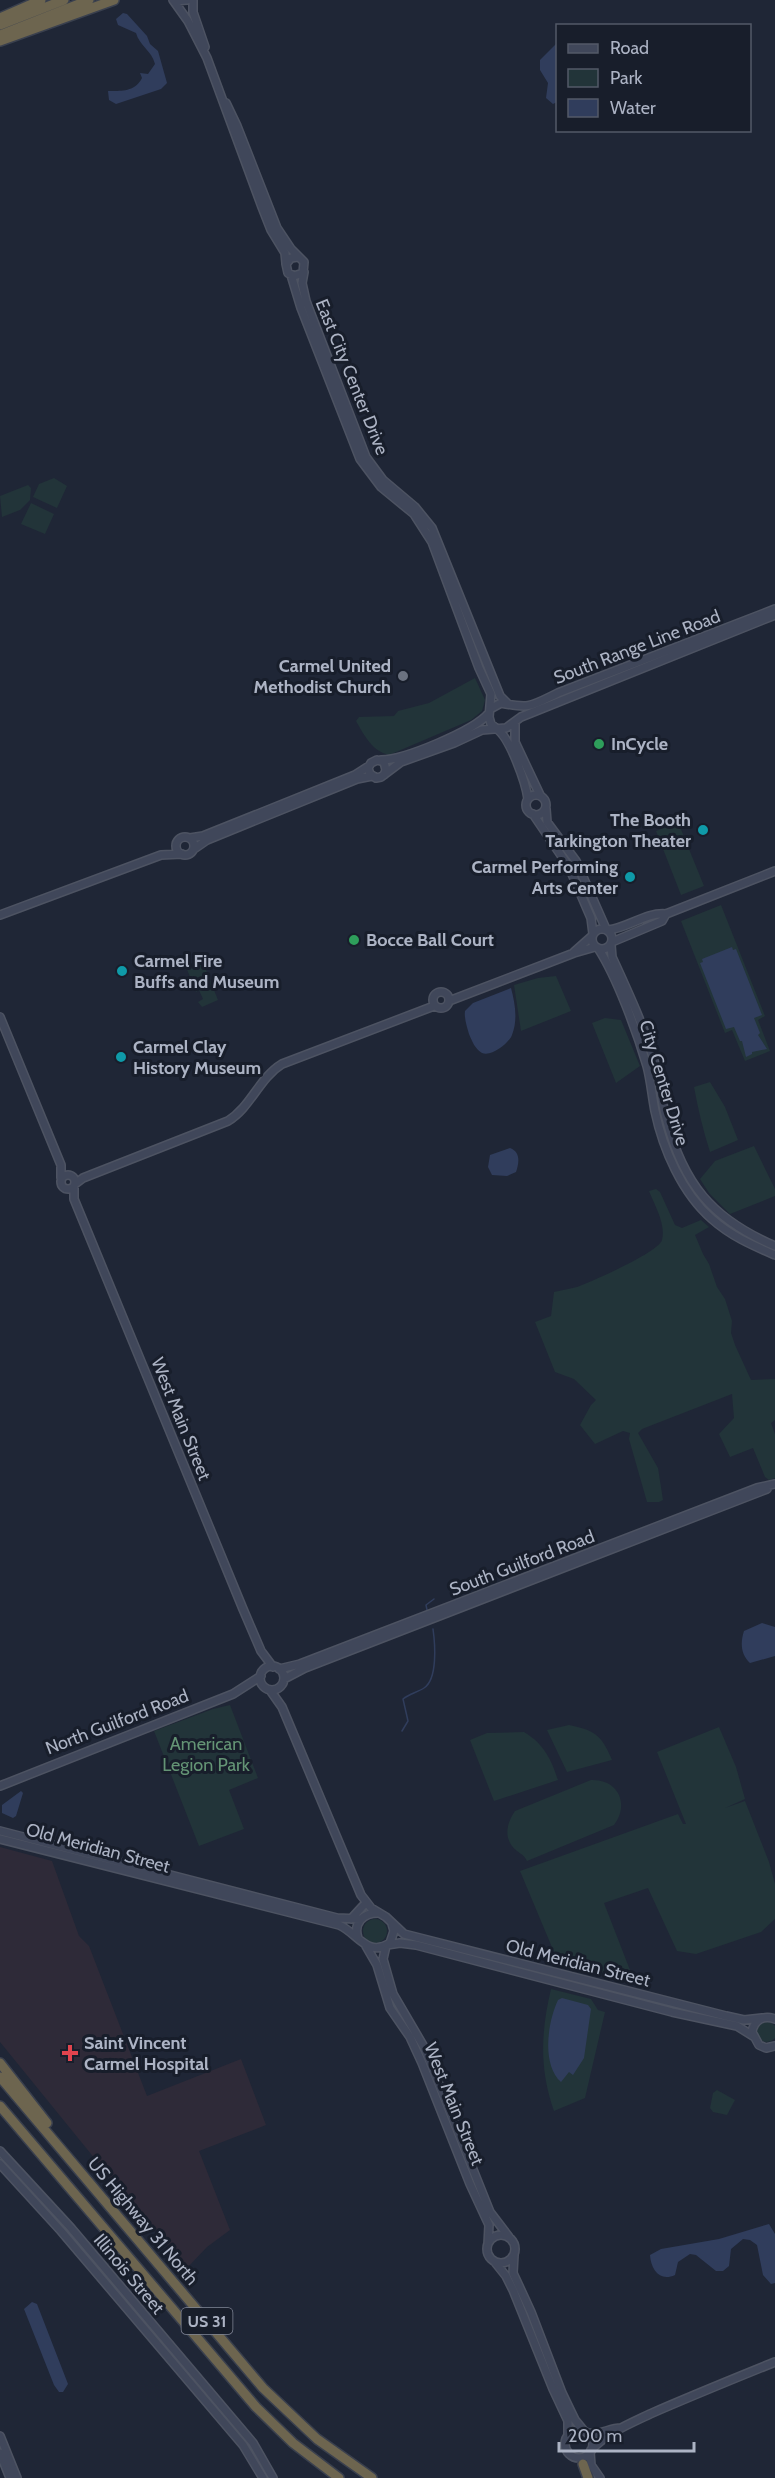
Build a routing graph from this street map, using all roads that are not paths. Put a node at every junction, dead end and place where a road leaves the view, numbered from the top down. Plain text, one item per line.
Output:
1 (41, 0) edge
2 (64, 0) edge
3 (89, 0) edge
4 (114, 0) edge
5 (188, 0) edge
6 (193, 0) edge
7 (173, 1) edge
8 (0, 18) edge
9 (0, 25) edge
10 (0, 35) edge
11 (0, 41) edge
12 (207, 58) junction
13 (220, 93) junction
14 (298, 257) junction
15 (286, 264) junction
16 (304, 272) junction
17 (291, 275) junction
18 (775, 609) edge
19 (775, 615) edge
20 (508, 704) junction
21 (489, 712) junction
22 (515, 722) junction
23 (497, 729) junction
24 (381, 760) junction
25 (369, 766) junction
26 (384, 775) junction
27 (372, 776) junction
28 (540, 795) junction
29 (528, 799) junction
30 (546, 809) junction
31 (533, 814) junction
32 (190, 838) junction
33 (177, 844) junction
34 (194, 849) junction
35 (182, 854) junction
36 (161, 855) junction
37 (775, 870) edge
38 (666, 914) junction
39 (0, 915) edge
40 (607, 930) junction
41 (592, 935) junction
42 (611, 944) junction
43 (597, 947) junction
44 (574, 953) junction
45 (433, 997) junction
46 (448, 999) junction
47 (434, 1006) junction
48 (0, 1017) edge
49 (402, 1018) junction
50 (61, 1165) junction
51 (71, 1175) junction
52 (61, 1178) junction
53 (83, 1178) junction
54 (74, 1186) junction
55 (64, 1189) junction
56 (74, 1199) junction
57 (775, 1246) edge
58 (775, 1255) edge
59 (775, 1484) edge
60 (261, 1651) junction
61 (276, 1668) junction
62 (262, 1673) junction
63 (282, 1683) junction
64 (246, 1687) junction
65 (267, 1688) junction
66 (282, 1707) junction
67 (0, 1786) edge
68 (0, 1831) edge
69 (0, 1839) edge
70 (63, 1847) junction
71 (40, 1849) junction
72 (136, 1865) junction
73 (134, 1874) junction
74 (361, 1894) junction
75 (363, 1906) junction
76 (378, 1913) junction
77 (362, 1918) junction
78 (349, 1920) junction
79 (391, 1922) junction
80 (359, 1939) junction
81 (400, 1943) junction
82 (387, 1945) junction
83 (366, 1946) junction
84 (383, 1956) junction
85 (762, 2018) junction
86 (775, 2019) edge
87 (753, 2036) junction
88 (775, 2046) edge
89 (0, 2063) edge
90 (0, 2077) edge
91 (0, 2106) edge
92 (0, 2116) edge
93 (0, 2151) edge
94 (65, 2154) junction
95 (0, 2164) edge
96 (51, 2166) junction
97 (509, 2237) junction
98 (488, 2244) junction
99 (514, 2255) junction
100 (494, 2261) junction
101 (775, 2362) edge
102 (621, 2428) junction
103 (585, 2432) junction
104 (0, 2436) edge
105 (568, 2436) junction
106 (591, 2451) junction
107 (0, 2453) edge
108 (579, 2461) junction
109 (336, 2476) edge
110 (10, 2478) edge
111 (17, 2478) edge
112 (263, 2478) edge
113 (273, 2478) edge
114 (372, 2478) edge
115 (590, 2478) edge
116 (600, 2478) edge

1 - 8 highway
2 - 9 highway
3 - 10 highway
4 - 11 highway
5 - 7 main road
6 - 12 main road
7 - 12 main road
12 - 13 main road
13 - 14 main road
13 - 15 main road
14 - 15 main road
14 - 16 main road
15 - 17 main road
16 - 17 main road
16 - 20 main road, East City Center Drive
17 - 21 main road, East City Center Drive
18 - 20 main road, South Range Line Road
19 - 22 main road, South Range Line Road
20 - 21 main road
20 - 22 main road
21 - 23 main road
21 - 24 main road
22 - 23 main road
22 - 28 main road
23 - 26 main road
23 - 29 main road
24 - 25 main road
24 - 26 main road
25 - 27 main road
25 - 32 main road
26 - 27 main road
27 - 34 main road
28 - 29 main road
28 - 30 main road
29 - 31 main road
30 - 31 main road
30 - 40 main road
31 - 41 main road
32 - 33 main road
32 - 34 main road
33 - 35 main road
33 - 36 main road
34 - 35 main road
35 - 36 main road
36 - 39 main road
37 - 38 main road
38 - 40 main road
38 - 42 main road
40 - 41 main road
40 - 42 main road
41 - 43 main road
41 - 44 main road
42 - 43 main road
42 - 57 main road, City Center Drive
43 - 44 main road
43 - 58 main road, City Center Drive
44 - 46 main road
45 - 46 main road
45 - 47 main road
45 - 49 main road
46 - 47 main road
47 - 49 main road
48 - 50 main road
49 - 53 main road
50 - 51 main road
50 - 52 main road
51 - 52 main road
51 - 53 main road
51 - 54 main road
52 - 55 main road
53 - 54 main road
54 - 55 main road
54 - 56 main road, West Main Street
55 - 56 main road, West Main Street
56 - 60 main road, West Main Street
59 - 61 main road, South Guilford Road
59 - 63 main road, South Guilford Road
60 - 61 main road, West Main Street
60 - 62 main road, West Main Street
61 - 62 main road, South Guilford Road
61 - 63 main road, West Main Street
62 - 64 main road, North Guilford Road
62 - 65 main road, West Main Street
63 - 65 main road, South Guilford Road
63 - 66 main road
64 - 65 main road, North Guilford Road
64 - 67 main road, North Guilford Road
65 - 66 main road
66 - 74 main road
68 - 70 main road, Old Meridian Street
69 - 71 main road, Old Meridian Street
70 - 71 main road
70 - 72 main road, Old Meridian Street
71 - 73 main road, Old Meridian Street
72 - 73 main road
72 - 78 main road, Old Meridian Street
73 - 80 main road, Old Meridian Street
74 - 75 main road
74 - 76 main road
75 - 77 main road
75 - 78 main road
76 - 77 main road
76 - 79 main road
77 - 78 main road, Old Meridian Street
77 - 80 main road
79 - 82 main road
79 - 85 main road, Old Meridian Street
80 - 83 main road
81 - 82 main road, Old Meridian Street
81 - 84 main road
81 - 87 main road, Old Meridian Street
82 - 83 main road
82 - 84 main road, West Main Street
83 - 98 main road, West Main Street
84 - 97 main road, West Main Street
85 - 86 main road, Old Meridian Street
85 - 87 main road
87 - 88 main road, Old Meridian Street
89 - 94 highway
90 - 94 highway, US Highway 31 North / US 31
91 - 96 highway, US 31
92 - 96 highway
93 - 113 main road, Illinois Street
94 - 114 highway, US Highway 31 North / US 31
95 - 112 main road, Illinois Street
96 - 109 highway, US 31
97 - 98 main road
97 - 99 main road
98 - 100 main road
99 - 100 main road
99 - 103 main road
100 - 105 main road
101 - 102 main road
102 - 103 main road
102 - 106 main road
103 - 105 main road
103 - 106 main road
104 - 111 main road
105 - 108 main road
106 - 108 main road
106 - 116 main road
107 - 110 main road
108 - 115 highway

